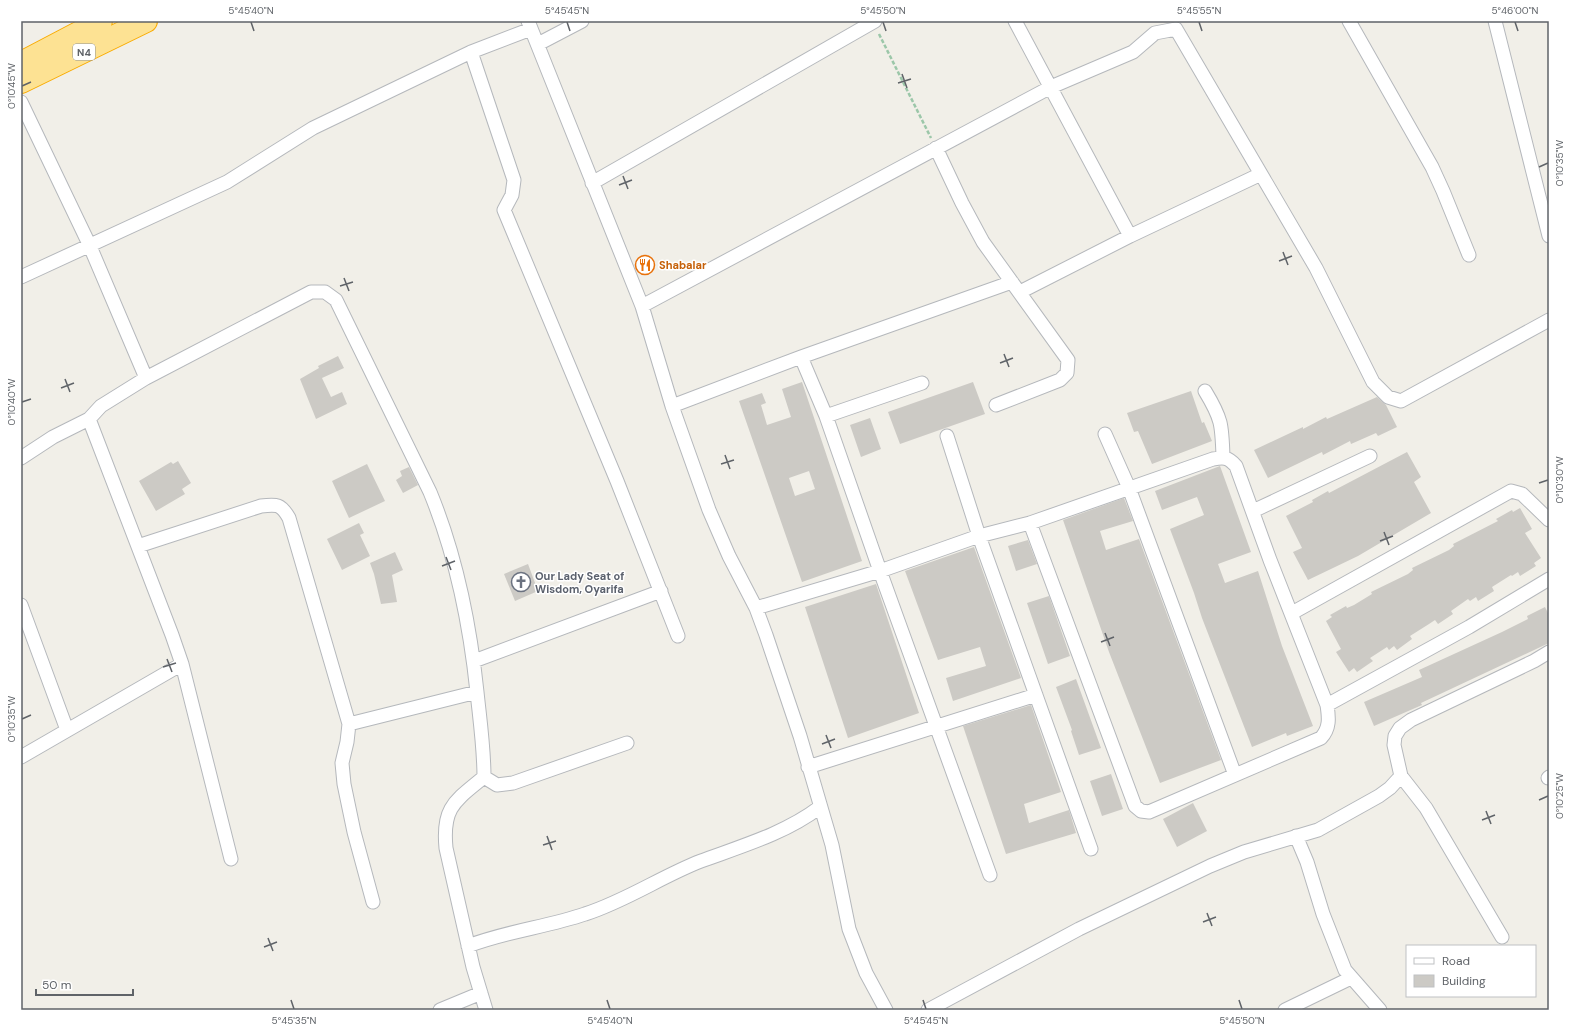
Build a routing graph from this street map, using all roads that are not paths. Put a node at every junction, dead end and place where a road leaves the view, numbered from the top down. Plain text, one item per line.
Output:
1 (101, 21) edge
2 (146, 21) edge
3 (582, 21) edge
4 (1015, 21) edge
5 (1349, 21) edge
6 (1495, 21) edge
7 (874, 22) edge
8 (530, 25) edge
9 (1175, 25) edge
10 (538, 44) junction
11 (471, 52) junction
12 (21, 63) edge
13 (21, 82) edge
14 (1051, 87) junction
15 (21, 102) edge
16 (936, 148) junction
17 (1261, 174) junction
18 (592, 183) junction
19 (1130, 236) junction
20 (1549, 236) edge
21 (89, 244) junction
22 (1469, 254) dead end
23 (21, 277) edge
24 (1016, 287) junction
25 (642, 306) junction
26 (1549, 320) edge
27 (801, 357) junction
28 (146, 378) junction
29 (922, 383) dead end
30 (1205, 391) dead end
31 (996, 405) dead end
32 (672, 406) junction
33 (826, 416) junction
34 (89, 419) junction
35 (1105, 434) dead end
36 (947, 436) dead end
37 (1370, 456) dead end
38 (1223, 457) junction
39 (21, 458) edge
40 (1130, 488) junction
41 (1253, 511) junction
42 (1549, 520) edge
43 (1030, 523) junction
44 (979, 536) junction
45 (138, 546) junction
46 (880, 571) junction
47 (1549, 579) edge
48 (661, 591) junction
49 (21, 604) edge
50 (756, 608) junction
51 (1292, 613) junction
52 (678, 636) dead end
53 (1549, 652) edge
54 (474, 661) junction
55 (182, 664) junction
56 (477, 692) junction
57 (1036, 695) junction
58 (1327, 705) junction
59 (349, 724) junction
60 (936, 727) junction
61 (67, 730) junction
62 (627, 743) dead end
63 (21, 757) edge
64 (808, 767) junction
65 (1235, 775) junction
66 (1401, 776) junction
67 (484, 777) junction
68 (820, 807) junction
69 (1296, 836) junction
70 (1091, 849) dead end
71 (231, 859) dead end
72 (990, 875) dead end
73 (373, 902) dead end
74 (1502, 937) dead end
75 (468, 946) junction
76 (1351, 978) junction
77 (481, 992) junction
78 (440, 1010) edge
79 (486, 1010) edge
80 (886, 1010) edge
81 (928, 1010) edge
82 (1286, 1010) edge
83 (1380, 1010) edge

1 - 12 highway, N4
2 - 13 highway, N4
3 - 10 street
4 - 14 street
5 - 22 street
6 - 20 street
7 - 18 street
8 - 10 street
8 - 11 street
9 - 14 street
9 - 17 street
10 - 18 street
11 - 21 street
11 - 48 street
14 - 16 street
14 - 19 street
15 - 21 street
16 - 24 street
16 - 25 street
17 - 19 street
17 - 26 street
18 - 25 street
19 - 24 street
21 - 23 street
21 - 28 street
24 - 27 street
24 - 31 street
25 - 32 street
27 - 32 street
27 - 33 street
28 - 34 street
28 - 54 street
29 - 33 street
30 - 38 street
32 - 50 street
33 - 46 street
34 - 39 street
34 - 45 street
35 - 40 street
36 - 44 street
37 - 41 street
38 - 40 street
38 - 41 street
40 - 43 street
40 - 65 street
41 - 51 street
42 - 51 street
43 - 44 street
43 - 65 street
44 - 46 street
44 - 57 street
45 - 55 street
45 - 59 street
46 - 50 street
46 - 60 street
47 - 58 street
48 - 52 street
48 - 54 street
49 - 61 street
50 - 64 street
51 - 58 street
53 - 66 street
54 - 56 street
55 - 61 street
55 - 71 street
56 - 59 street
56 - 67 street
57 - 60 street
57 - 70 street
58 - 65 street
59 - 73 street
60 - 64 street
60 - 72 street
61 - 63 street
62 - 67 street
64 - 68 street
66 - 69 street
66 - 74 street
67 - 75 street
68 - 75 street
68 - 80 street
69 - 76 street
69 - 81 street
75 - 77 street
76 - 82 street
76 - 83 street
77 - 78 street
77 - 79 street

